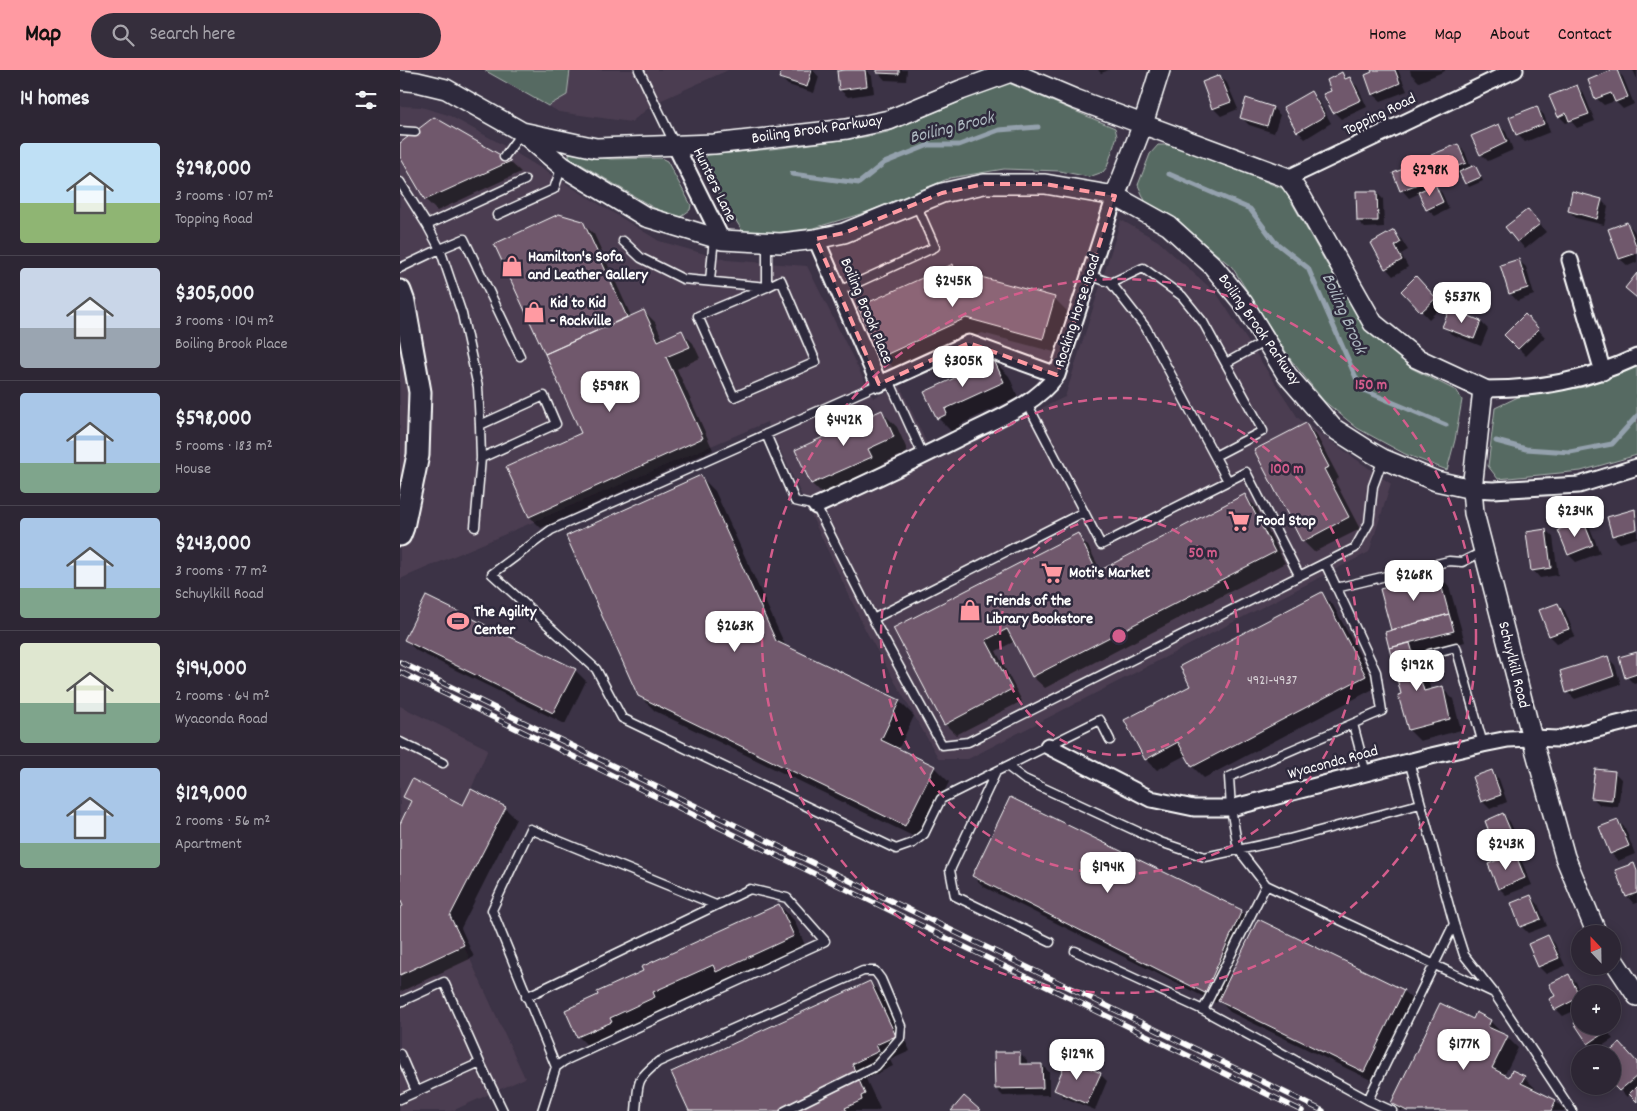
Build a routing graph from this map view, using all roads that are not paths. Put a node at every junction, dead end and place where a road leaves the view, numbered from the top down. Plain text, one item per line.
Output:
1 (640, 70) edge
2 (1160, 70) edge
3 (1515, 70) edge
4 (1010, 71) edge
5 (400, 80) edge
6 (1143, 124) junction
7 (400, 131) edge
8 (414, 132) dead end
9 (522, 132) junction
10 (675, 145) junction
11 (504, 157) dead end
12 (562, 166) junction
13 (1288, 178) junction
14 (525, 180) dead end
15 (400, 182) edge
16 (1115, 196) junction
17 (915, 204) junction
18 (497, 215) dead end
19 (427, 225) junction
20 (718, 238) junction
21 (816, 239) junction
22 (623, 241) dead end
23 (767, 242) junction
24 (440, 249) junction
25 (1570, 260) dead end
26 (400, 268) edge
27 (1089, 275) junction
28 (710, 281) junction
29 (1111, 284) junction
30 (766, 286) junction
31 (400, 291) edge
32 (839, 291) junction
33 (1266, 341) junction
34 (520, 356) dead end
35 (1637, 357) edge
36 (1226, 363) junction
37 (1603, 372) junction
38 (1057, 375) junction
39 (884, 382) junction
40 (1483, 389) junction
41 (1027, 404) junction
42 (480, 425) junction
43 (766, 434) junction
44 (923, 455) junction
45 (1215, 456) junction
46 (481, 458) junction
47 (1383, 459) junction
48 (1637, 467) edge
49 (1228, 480) junction
50 (1472, 489) junction
51 (816, 506) junction
52 (1084, 512) junction
53 (475, 527) dead end
54 (400, 535) edge
55 (1484, 551) junction
56 (1325, 563) junction
57 (1299, 575) junction
58 (1336, 588) junction
59 (873, 619) junction
60 (1428, 654) dead end
61 (1637, 720) edge
62 (1353, 724) junction
63 (1532, 738) junction
64 (1110, 740) dead end
65 (400, 742) edge
66 (1483, 744) junction
67 (1048, 746) junction
68 (1409, 762) junction
69 (443, 763) dead end
70 (1008, 766) junction
71 (996, 772) junction
72 (1366, 773) junction
73 (1420, 804) junction
74 (1231, 808) junction
75 (1238, 850) junction
76 (1266, 884) junction
77 (716, 905) junction
78 (1454, 924) junction
79 (1593, 925) edge
80 (1050, 942) dead end
81 (1075, 951) dead end
82 (1434, 965) junction
83 (1621, 972) edge
84 (1494, 993) junction
85 (1637, 996) edge
86 (526, 997) junction
87 (400, 1002) edge
88 (1203, 1010) junction
89 (400, 1054) edge
90 (480, 1063) junction
91 (556, 1068) junction
92 (416, 1092) junction
93 (400, 1099) edge
94 (1368, 1100) junction
95 (502, 1111) edge
96 (542, 1111) edge
97 (636, 1111) edge
98 (785, 1111) edge
99 (1392, 1111) edge
100 (1572, 1111) edge

1 - 10 lane
2 - 6 street, Rocking Horse Road
3 - 13 street, Topping Road
4 - 6 street, Boiling Brook Parkway
4 - 10 street, Boiling Brook Parkway
5 - 9 street, Boiling Brook Parkway
6 - 13 street, Boiling Brook Parkway
6 - 16 street, Rocking Horse Road
7 - 8 lane
9 - 10 street, Boiling Brook Parkway
9 - 11 lane
9 - 12 street, Boiling Brook Parkway
10 - 20 street, Hunters Lane
12 - 18 lane
12 - 20 street, Boiling Brook Parkway
13 - 40 street
14 - 19 lane
15 - 19 lane
16 - 17 street, Boiling Brook Parkway
16 - 27 street, Rocking Horse Road
16 - 33 street, Boiling Brook Parkway
17 - 21 street, Boiling Brook Parkway
17 - 32 lane
19 - 24 lane
20 - 23 street, Boiling Brook Parkway
20 - 28 lane
21 - 23 street, Boiling Brook Parkway
21 - 32 street, Boiling Brook Place
22 - 28 lane
23 - 30 lane
24 - 26 lane
24 - 34 lane
24 - 42 lane
25 - 37 street
27 - 29 lane
27 - 38 street, Rocking Horse Road
28 - 30 lane
29 - 36 lane
29 - 45 lane
30 - 30 lane
31 - 54 main road
32 - 39 street, Boiling Brook Place
33 - 36 lane
33 - 47 street, Boiling Brook Parkway
35 - 37 street
36 - 45 lane
37 - 40 street
38 - 39 street, Boiling Brook Place
38 - 41 street, Rocking Horse Road
39 - 43 lane
39 - 44 lane
40 - 50 street, Schuylkill Road
41 - 44 street, Rocking Horse Road
41 - 52 lane
42 - 46 lane
42 - 46 lane
43 - 51 lane
43 - 71 lane
44 - 51 street, Rocking Horse Road
45 - 49 lane
46 - 53 lane
47 - 50 street, Boiling Brook Parkway
47 - 56 lane
48 - 50 street, Boiling Brook Parkway
49 - 52 lane
49 - 57 lane
50 - 55 street, Schuylkill Road
51 - 59 lane
52 - 59 lane
55 - 58 lane
55 - 63 street, Schuylkill Road
56 - 57 lane
56 - 58 lane
57 - 59 lane
58 - 62 lane
60 - 66 lane
61 - 63 street, Wyaconda Road
62 - 72 lane
62 - 74 lane
63 - 66 street, Wyaconda Road
63 - 79 street, Schuylkill Road
64 - 67 lane
65 - 69 lane
66 - 68 street, Wyaconda Road
67 - 70 lane
67 - 74 street, Wyaconda Road
68 - 72 street, Wyaconda Road
68 - 73 lane
70 - 71 lane
70 - 75 lane
71 - 80 lane
72 - 74 street, Wyaconda Road
73 - 75 lane
73 - 78 lane
74 - 75 lane
75 - 76 lane
76 - 82 lane
76 - 88 lane
77 - 86 lane
77 - 86 lane
77 - 91 lane
78 - 82 lane
78 - 84 lane
81 - 88 lane
82 - 84 lane
82 - 94 lane
83 - 85 street
84 - 100 lane
86 - 91 lane
87 - 90 lane
88 - 94 lane
89 - 92 lane
90 - 92 lane
90 - 95 lane
91 - 96 lane
92 - 93 lane
94 - 99 lane
97 - 98 lane

